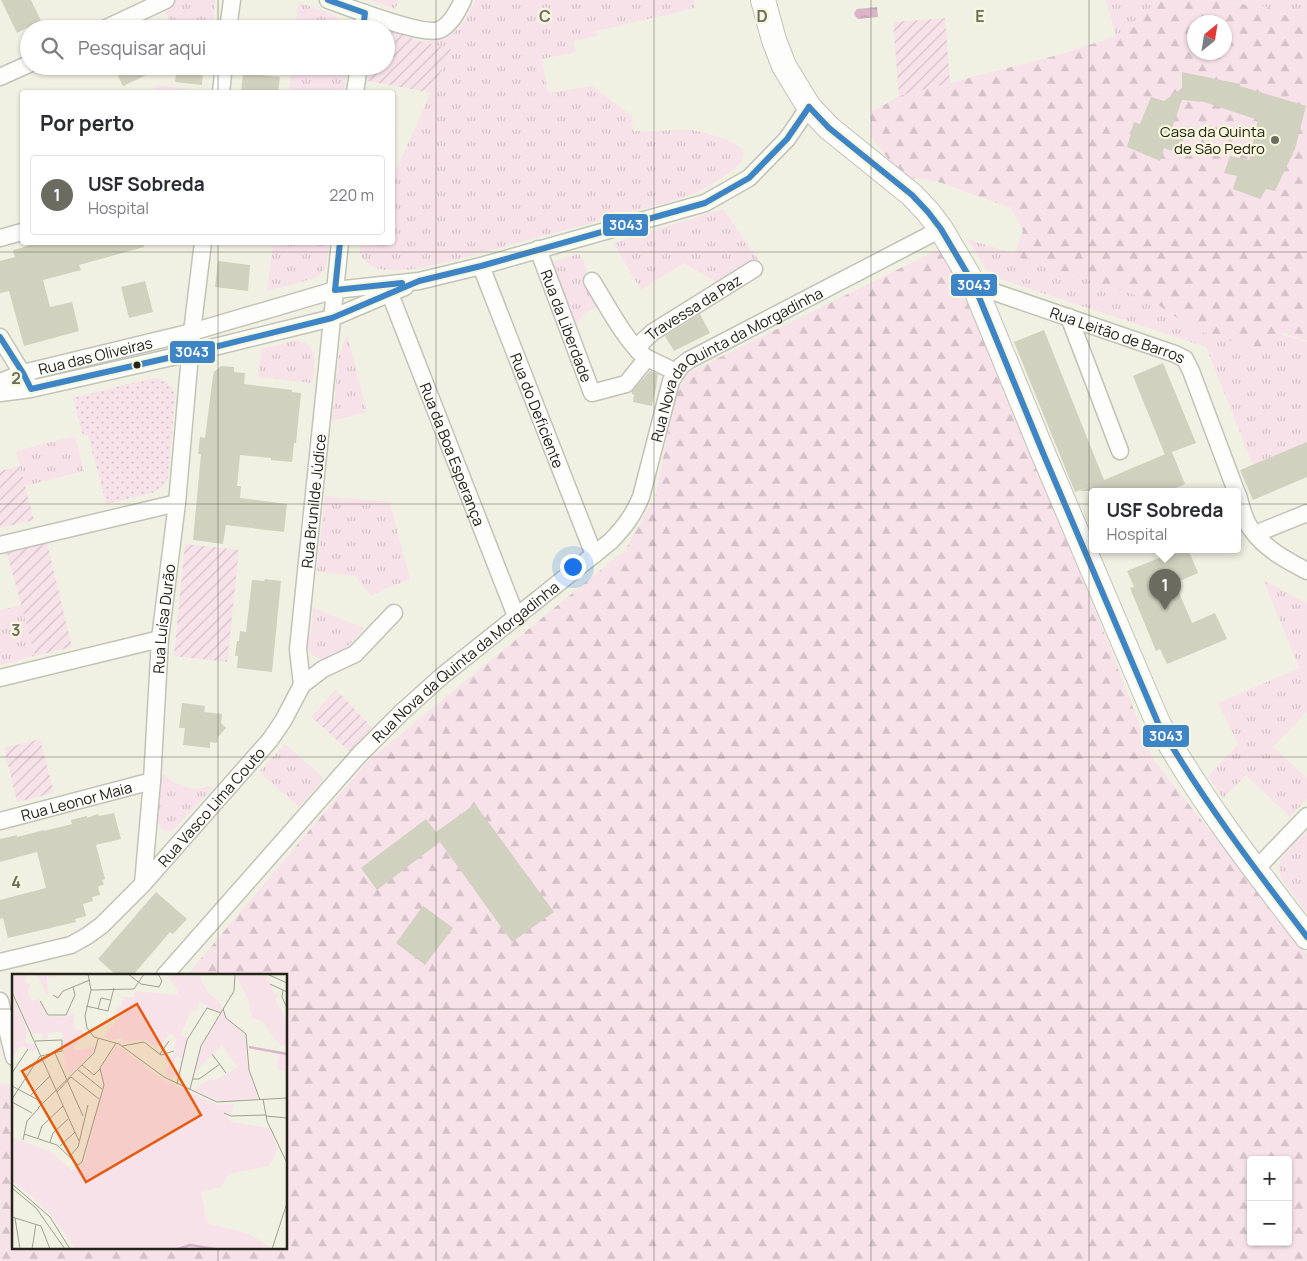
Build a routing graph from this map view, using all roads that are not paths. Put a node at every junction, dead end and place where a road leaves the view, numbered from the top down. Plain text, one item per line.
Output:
1 (166, 0) edge
2 (232, 0) edge
3 (328, 0) edge
4 (463, 0) edge
5 (763, 0) edge
6 (123, 20) edge
7 (229, 20) edge
8 (362, 20) edge
9 (395, 26) edge
10 (20, 68) edge
11 (223, 75) edge
12 (358, 75) edge
13 (0, 77) edge
14 (221, 90) edge
15 (355, 90) edge
16 (809, 107) junction
17 (941, 229) junction
18 (20, 233) edge
19 (0, 238) edge
20 (203, 245) edge
21 (340, 245) edge
22 (538, 249) junction
23 (481, 266) junction
24 (754, 269) dead end
25 (419, 281) junction
26 (592, 281) dead end
27 (974, 286) junction
28 (335, 290) junction
29 (390, 294) junction
30 (1069, 317) junction
31 (332, 318) junction
32 (192, 332) junction
33 (0, 336) edge
34 (190, 353) junction
35 (643, 355) junction
36 (676, 372) junction
37 (23, 373) junction
38 (0, 382) edge
39 (31, 389) junction
40 (0, 393) edge
41 (1120, 451) dead end
42 (1235, 488) edge
43 (177, 503) junction
44 (1241, 504) edge
45 (1307, 513) edge
46 (1255, 534) junction
47 (0, 545) edge
48 (594, 555) junction
49 (1307, 571) edge
50 (394, 613) dead end
51 (516, 616) junction
52 (160, 639) junction
53 (0, 678) edge
54 (302, 685) junction
55 (152, 780) junction
56 (1307, 816) edge
57 (0, 821) edge
58 (1256, 869) junction
59 (143, 884) junction
60 (1307, 937) edge
61 (0, 962) edge
62 (166, 974) edge
63 (0, 1001) edge
64 (12, 1049) edge

1 - 6 street
2 - 7 street
3 - 8 street
4 - 9 street
5 - 16 main road
10 - 13 street
11 - 14 street
12 - 15 street
16 - 17 main road
16 - 22 street, Rua das Oliveiras
17 - 27 main road
17 - 36 street, Rua Nova da Quinta da Morgadinha
18 - 19 street
20 - 32 street
21 - 28 street
22 - 23 street, Rua das Oliveiras
22 - 35 street, Rua da Liberdade
23 - 25 street, Rua das Oliveiras
23 - 48 street, Rua do Deficiente
24 - 35 street, Travessa da Paz
25 - 28 street, Rua das Oliveiras
25 - 29 street, Rua das Oliveiras
26 - 35 street
27 - 30 street, Rua Leitão de Barros
27 - 58 main road
28 - 31 street
28 - 32 street, Rua das Oliveiras
29 - 31 street, Rua das Oliveiras
29 - 51 street, Rua da Boa Esperança
30 - 41 street
30 - 42 street, Rua Leitão de Barros
31 - 34 street, Rua das Oliveiras
31 - 54 street, Rua Brunilde Júdice
32 - 34 street
32 - 37 street, Rua das Oliveiras
33 - 37 street
34 - 39 street, Rua das Oliveiras
34 - 43 street, Rua Luísa Durão
35 - 36 street
36 - 48 street, Rua Nova da Quinta da Morgadinha
37 - 38 street, Rua das Oliveiras
37 - 39 street
39 - 40 street, Rua das Oliveiras
43 - 47 street
43 - 52 street, Rua Luísa Durão
44 - 46 street
45 - 46 street
46 - 49 street
48 - 51 street, Rua Nova da Quinta da Morgadinha
50 - 54 street, Rua Vasco Lima Couto
51 - 62 street, Rua Nova da Quinta da Morgadinha
52 - 53 street
52 - 55 street, Rua Luísa Durão
54 - 59 street, Rua Vasco Lima Couto
55 - 57 street, Rua Leonor Maia
55 - 59 street, Rua Luísa Durão
56 - 58 street
58 - 60 main road
59 - 61 street, Rua Vasco Lima Couto
63 - 64 street

